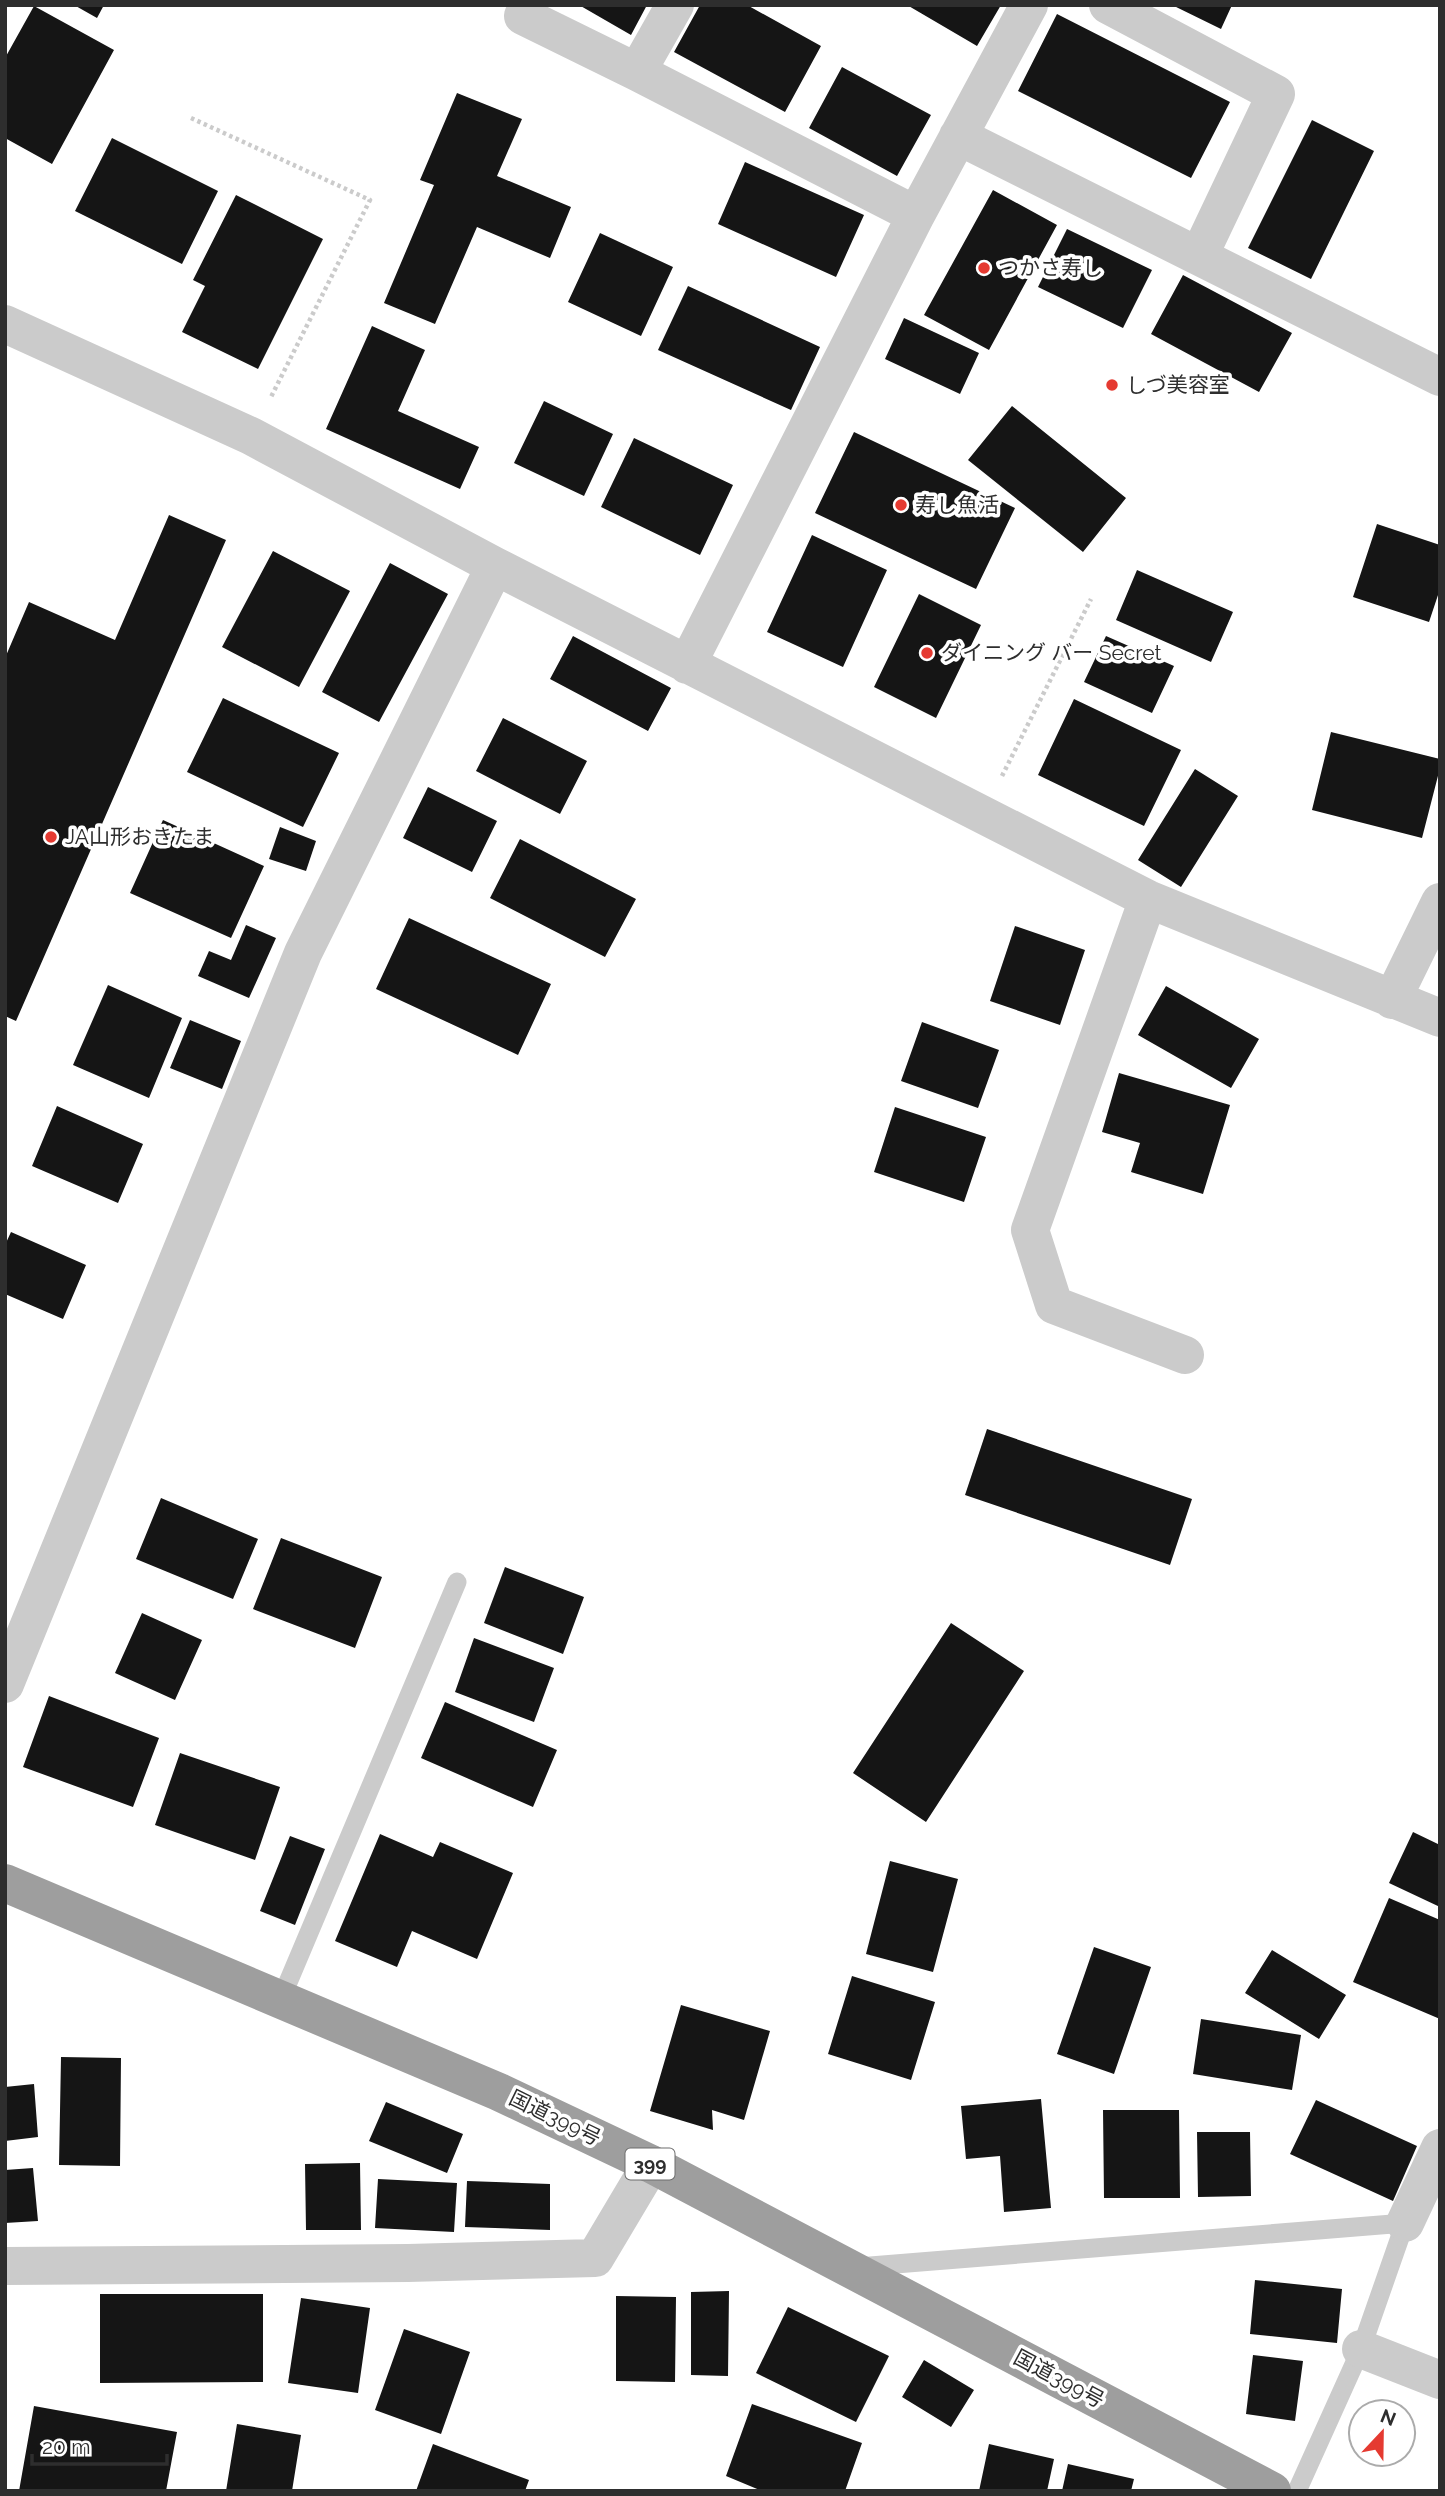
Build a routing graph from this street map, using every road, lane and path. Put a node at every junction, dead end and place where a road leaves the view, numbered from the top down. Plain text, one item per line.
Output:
1 (675, 5) edge
2 (1030, 5) edge
3 (1108, 5) edge
4 (523, 16) dead end
5 (638, 72) junction
6 (191, 118) dead end
7 (958, 136) junction
8 (916, 215) junction
9 (1199, 256) junction
10 (5, 324) edge
11 (1440, 377) edge
12 (251, 436) junction
13 (495, 566) junction
14 (1091, 599) dead end
15 (687, 665) junction
16 (982, 814) junction
17 (1148, 900) junction
18 (1440, 902) edge
19 (1392, 1000) junction
20 (1440, 1018) edge
21 (1185, 1355) dead end
22 (457, 1582) dead end
23 (5, 1684) edge
24 (5, 1883) edge
25 (281, 1999) junction
26 (1440, 2148) edge
27 (651, 2164) junction
28 (1405, 2223) junction
29 (5, 2266) edge
30 (846, 2267) junction
31 (1361, 2349) junction
32 (1440, 2380) edge
33 (1272, 2491) edge
34 (1297, 2491) edge

1 - 5 street
2 - 7 street
3 - 9 street
4 - 5 street
5 - 8 street
6 - 12 path
7 - 8 street
7 - 9 street
8 - 15 street
9 - 11 street
10 - 12 street
12 - 13 street
13 - 15 street
13 - 23 street
14 - 16 path
15 - 16 street
16 - 17 street
17 - 19 street
17 - 21 street
18 - 19 street
19 - 20 street
22 - 25 lane
24 - 25 highway, 国道399号 / 399
25 - 27 highway, 国道399号 / 399
26 - 28 street
27 - 29 street
27 - 30 highway, 国道399号 / 399
28 - 30 lane
28 - 31 lane
30 - 33 highway, 国道399号 / 399
31 - 32 street
31 - 34 lane

